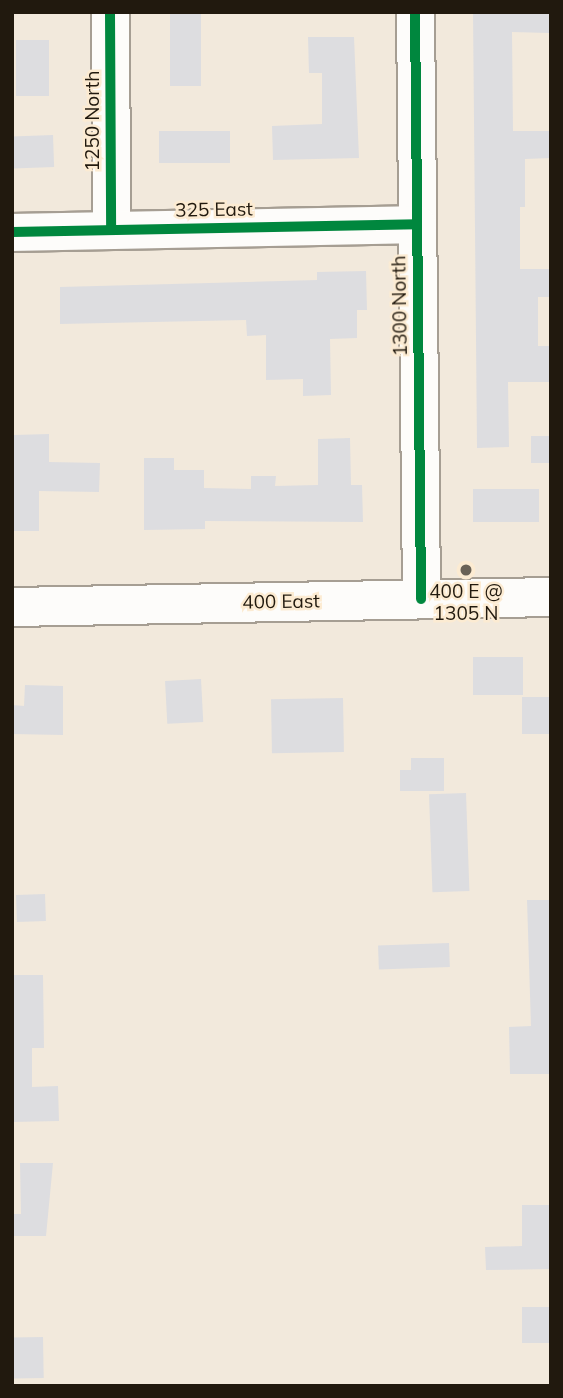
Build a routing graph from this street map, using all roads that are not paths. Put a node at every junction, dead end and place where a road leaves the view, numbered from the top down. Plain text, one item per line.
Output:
1 (110, 12) edge
2 (415, 12) edge
3 (417, 224) junction
4 (111, 230) junction
5 (12, 232) edge
6 (551, 597) edge
7 (421, 599) junction
8 (12, 607) edge

1 - 4 street, 1250 North
2 - 3 street, 1300 North
3 - 4 street, 325 East
3 - 7 street, 1300 North
4 - 5 street, 325 East
6 - 7 main road, 400 East
7 - 8 main road, 400 East

